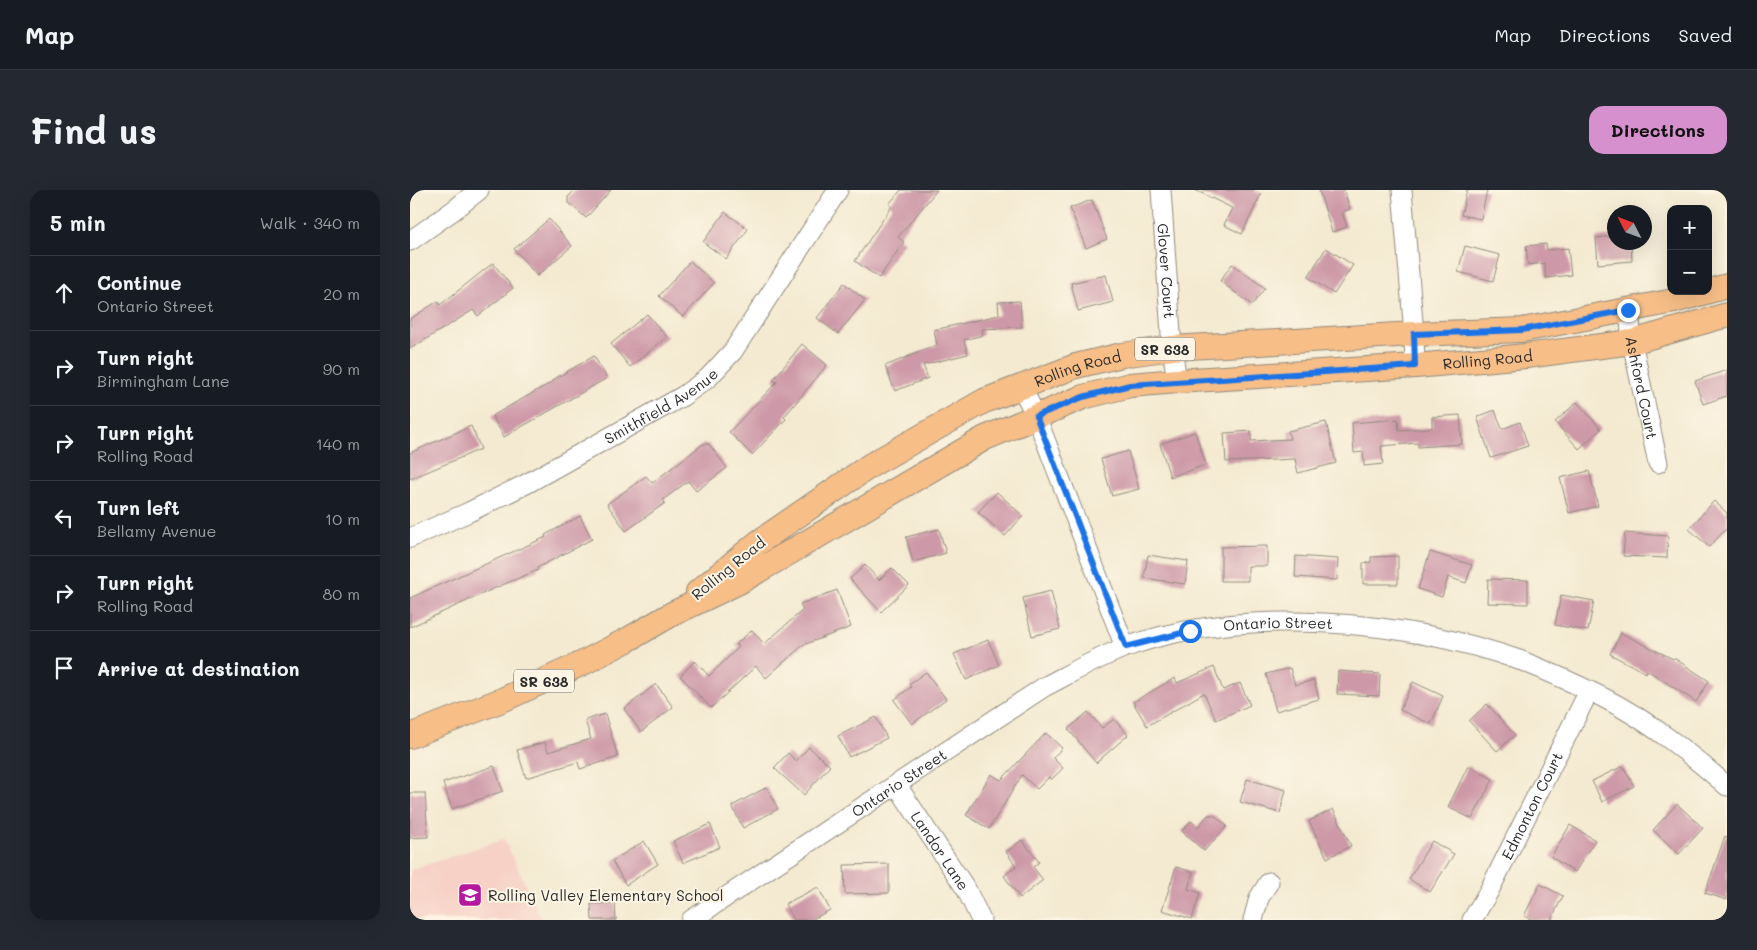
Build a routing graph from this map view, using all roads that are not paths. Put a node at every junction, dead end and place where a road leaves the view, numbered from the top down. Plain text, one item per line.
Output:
1 (479, 190) edge
2 (838, 190) edge
3 (1161, 190) edge
4 (1402, 190) edge
5 (410, 241) edge
6 (1727, 286) edge
7 (1628, 310) junction
8 (1727, 315) edge
9 (1414, 334) junction
10 (1632, 342) junction
11 (1172, 348) junction
12 (1415, 366) junction
13 (1177, 381) junction
14 (1021, 386) junction
15 (1036, 416) junction
16 (1658, 463) dead end
17 (410, 538) edge
18 (672, 614) junction
19 (1126, 647) junction
20 (1589, 691) junction
21 (410, 736) edge
22 (896, 784) junction
23 (1727, 786) edge
24 (1269, 882) dead end
25 (691, 920) edge
26 (981, 920) edge
27 (1253, 920) edge
28 (1472, 920) edge

1 - 5 street
2 - 17 street, Smithfield Avenue
3 - 11 street, Glover Court
4 - 9 street
6 - 7 main road, Rolling Road / SR 638
7 - 9 main road, Rolling Road / SR 638
7 - 10 street, Ashford Court
8 - 10 main road, Rolling Road / SR 638
9 - 11 main road, Rolling Road / SR 638
9 - 12 street
10 - 12 main road, Rolling Road / SR 638
10 - 16 street, Ashford Court
11 - 13 street, Glover Court
11 - 14 main road, Rolling Road / SR 638
12 - 13 main road, Rolling Road / SR 638
13 - 15 main road, Rolling Road / SR 638
14 - 15 street
14 - 18 main road, Rolling Road / SR 638
15 - 18 main road, Rolling Road / SR 638
15 - 19 street
18 - 21 main road, Rolling Road / SR 638
19 - 20 street, Ontario Street
19 - 22 street, Ontario Street
20 - 23 street, Ontario Street
20 - 28 street, Edmonton Court
22 - 25 street, Ontario Street
22 - 26 street, Landor Lane
24 - 27 street

